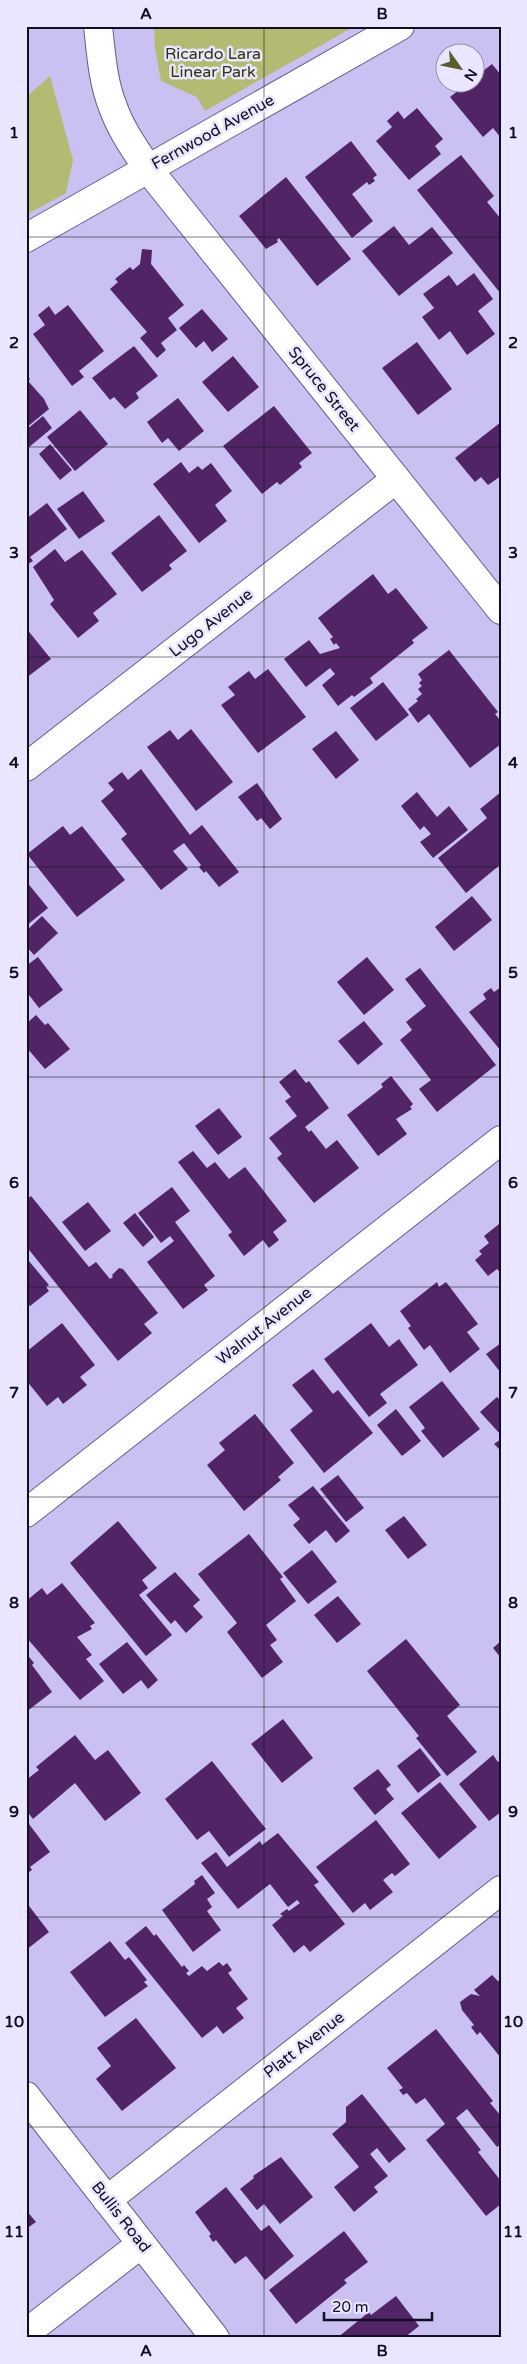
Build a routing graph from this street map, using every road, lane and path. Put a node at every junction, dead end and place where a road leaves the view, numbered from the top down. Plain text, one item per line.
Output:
1 (98, 26) edge
2 (400, 26) edge
3 (148, 168) junction
4 (26, 238) edge
5 (396, 479) junction
6 (501, 610) edge
7 (26, 767) edge
8 (501, 1140) edge
9 (26, 1513) edge
10 (501, 1890) edge
11 (26, 2096) edge
12 (107, 2200) junction
13 (141, 2244) junction
14 (26, 2333) edge
15 (215, 2338) edge

1 - 3 street, Spruce Street
2 - 3 street, Fernwood Avenue
3 - 4 street, Fernwood Avenue
3 - 5 street, Spruce Street
5 - 6 street, Spruce Street
5 - 7 street, Lugo Avenue
8 - 9 street, Walnut Avenue
10 - 12 street, Platt Avenue
11 - 12 street, Bullis Road
12 - 13 street, Bullis Road
13 - 14 street
13 - 15 street, Bullis Road

